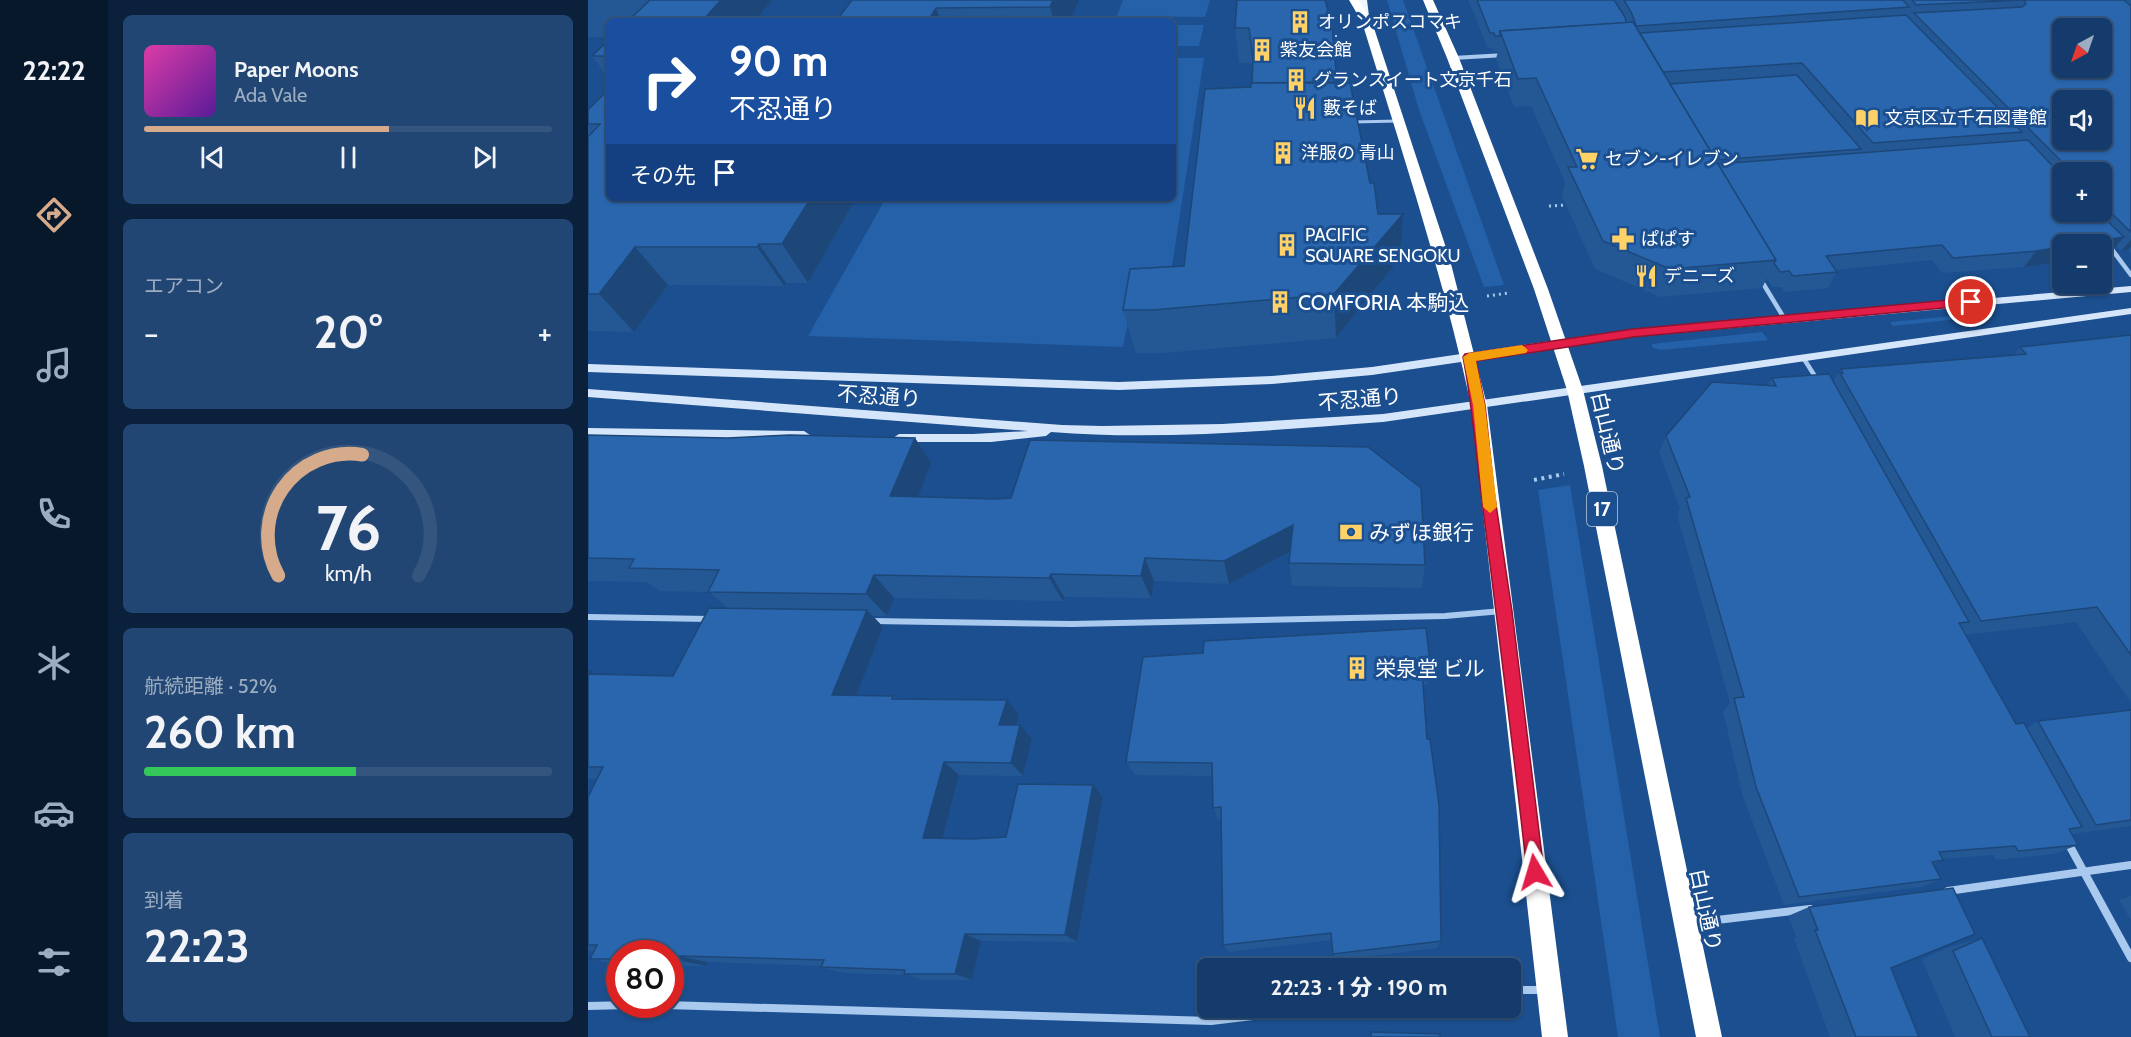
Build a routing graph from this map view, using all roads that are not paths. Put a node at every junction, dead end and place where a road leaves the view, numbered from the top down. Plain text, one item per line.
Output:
1 (1354, 0) edge
2 (1363, 0) edge
3 (1428, 0) edge
4 (1367, 22) junction
5 (1506, 54) edge
6 (1453, 58) junction
7 (1398, 121) junction
8 (1353, 122) edge
9 (2112, 249) edge
10 (2131, 274) edge
11 (1759, 277) edge
12 (2131, 289) edge
13 (2131, 311) edge
14 (1784, 318) junction
15 (1560, 344) junction
16 (1469, 357) junction
17 (1804, 359) junction
18 (588, 369) edge
19 (1820, 384) edge
20 (1575, 390) junction
21 (588, 393) edge
22 (1479, 405) junction
23 (1062, 429) junction
24 (588, 432) edge
25 (818, 436) edge
26 (888, 437) edge
27 (1505, 611) junction
28 (588, 617) edge
29 (718, 619) edge
30 (859, 621) edge
31 (2062, 832) edge
32 (2131, 865) edge
33 (2084, 873) junction
34 (1933, 893) edge
35 (1817, 908) edge
36 (1685, 923) junction
37 (2131, 958) edge
38 (1521, 990) edge
39 (1549, 990) junction
40 (588, 1006) edge
41 (606, 1006) edge
42 (684, 1006) edge
43 (1236, 1018) edge
44 (1555, 1037) edge
45 (1709, 1037) edge

1 - 4 highway
2 - 4 main road
3 - 6 highway, 白山通り / 17
4 - 7 highway
5 - 6 street
6 - 15 highway, 白山通り / 17
7 - 8 lane
7 - 16 highway
9 - 10 street
11 - 14 street
12 - 14 main road, 不忍通り
13 - 17 main road, 不忍通り
14 - 15 main road, 不忍通り
15 - 16 main road, 不忍通り
15 - 20 highway, 白山通り / 17
16 - 18 main road, 不忍通り
16 - 22 highway
17 - 19 street
17 - 20 main road, 不忍通り
20 - 22 main road, 不忍通り
20 - 36 highway, 白山通り / 17
21 - 23 main road, 不忍通り
22 - 23 main road, 不忍通り
22 - 27 highway
23 - 26 main road
24 - 25 main road
27 - 30 street
27 - 39 highway
28 - 29 street
31 - 33 street
32 - 33 street
33 - 34 street
33 - 37 street
35 - 36 street
36 - 45 highway, 白山通り / 17
38 - 39 street
39 - 44 highway
40 - 41 street
42 - 43 street

